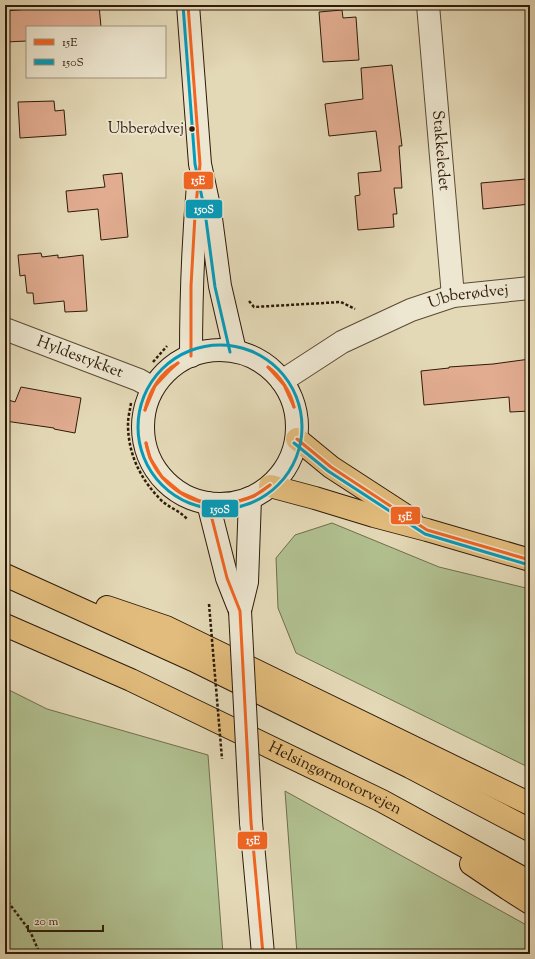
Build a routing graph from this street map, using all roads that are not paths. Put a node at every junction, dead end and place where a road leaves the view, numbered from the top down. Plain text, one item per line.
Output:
1 (188, 5) edge
2 (428, 5) edge
3 (200, 164) junction
4 (530, 288) edge
5 (453, 296) junction
6 (5, 329) edge
7 (235, 351) junction
8 (191, 356) junction
9 (282, 381) junction
10 (146, 384) junction
11 (296, 439) junction
12 (270, 486) junction
13 (250, 498) junction
14 (208, 503) junction
15 (427, 530) junction
16 (530, 560) edge
17 (5, 574) edge
18 (240, 611) junction
19 (5, 625) edge
20 (382, 801) junction
21 (530, 804) edge
22 (530, 830) edge
23 (530, 882) edge
24 (530, 902) edge
25 (263, 954) edge

1 - 3 main road
2 - 5 main road, Stakkeledet
3 - 7 main road
3 - 8 main road
4 - 5 main road, Ubberødvej
5 - 9 main road, Ubberødvej
6 - 10 main road, Hyldestykket
7 - 8 main road
7 - 9 main road
8 - 10 main road
9 - 11 main road
10 - 14 main road
11 - 12 main road
11 - 15 highway
12 - 13 main road
12 - 15 highway
13 - 14 main road
13 - 18 main road
14 - 18 main road
15 - 16 highway
17 - 21 highway
17 - 22 highway
18 - 25 main road, bridge
19 - 20 highway, Helsingørmotorvejen
20 - 23 highway, Helsingørmotorvejen
20 - 24 highway

